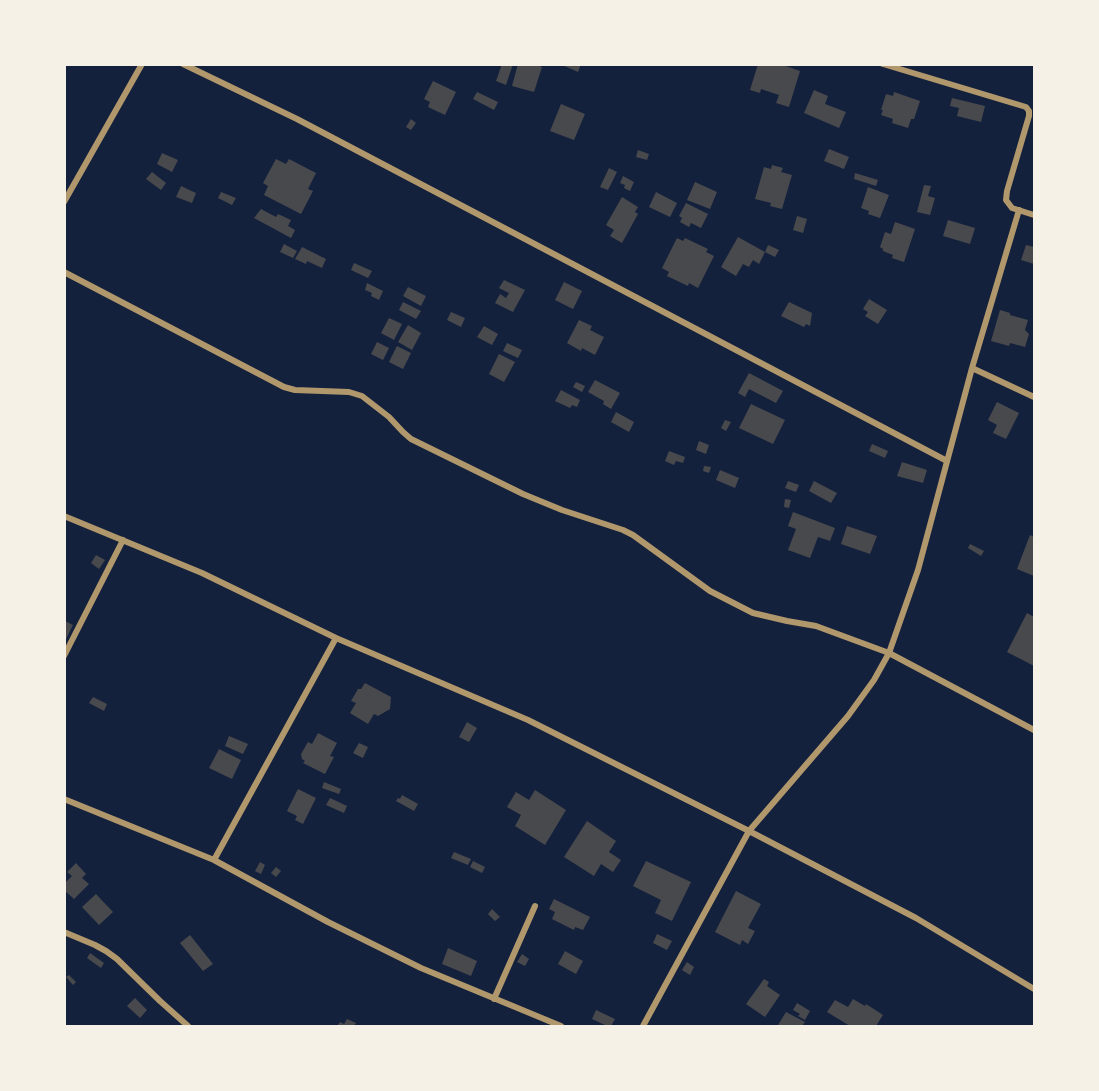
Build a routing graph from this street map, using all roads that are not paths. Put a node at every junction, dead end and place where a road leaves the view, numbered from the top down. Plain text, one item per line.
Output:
1 (142, 64) edge
2 (183, 64) edge
3 (883, 64) edge
4 (64, 202) edge
5 (1019, 210) junction
6 (1035, 215) edge
7 (64, 272) edge
8 (972, 368) junction
9 (1035, 397) edge
10 (947, 461) junction
11 (64, 516) edge
12 (123, 540) junction
13 (336, 638) junction
14 (889, 653) junction
15 (64, 656) edge
16 (1035, 730) edge
17 (64, 799) edge
18 (749, 831) junction
19 (214, 860) junction
20 (535, 906) dead end
21 (64, 932) edge
22 (1035, 989) edge
23 (494, 999) junction
24 (188, 1026) edge
25 (561, 1026) edge
26 (643, 1026) edge

1 - 4 street
2 - 10 street
3 - 5 street
5 - 6 street
5 - 8 street
7 - 14 street
8 - 9 street
8 - 10 street
10 - 14 street
11 - 12 street
12 - 13 street
12 - 15 street
13 - 18 street
13 - 19 street
14 - 16 street
14 - 18 street
17 - 19 street
18 - 22 street
18 - 26 street
19 - 23 street
20 - 23 street
21 - 24 street
23 - 25 street

